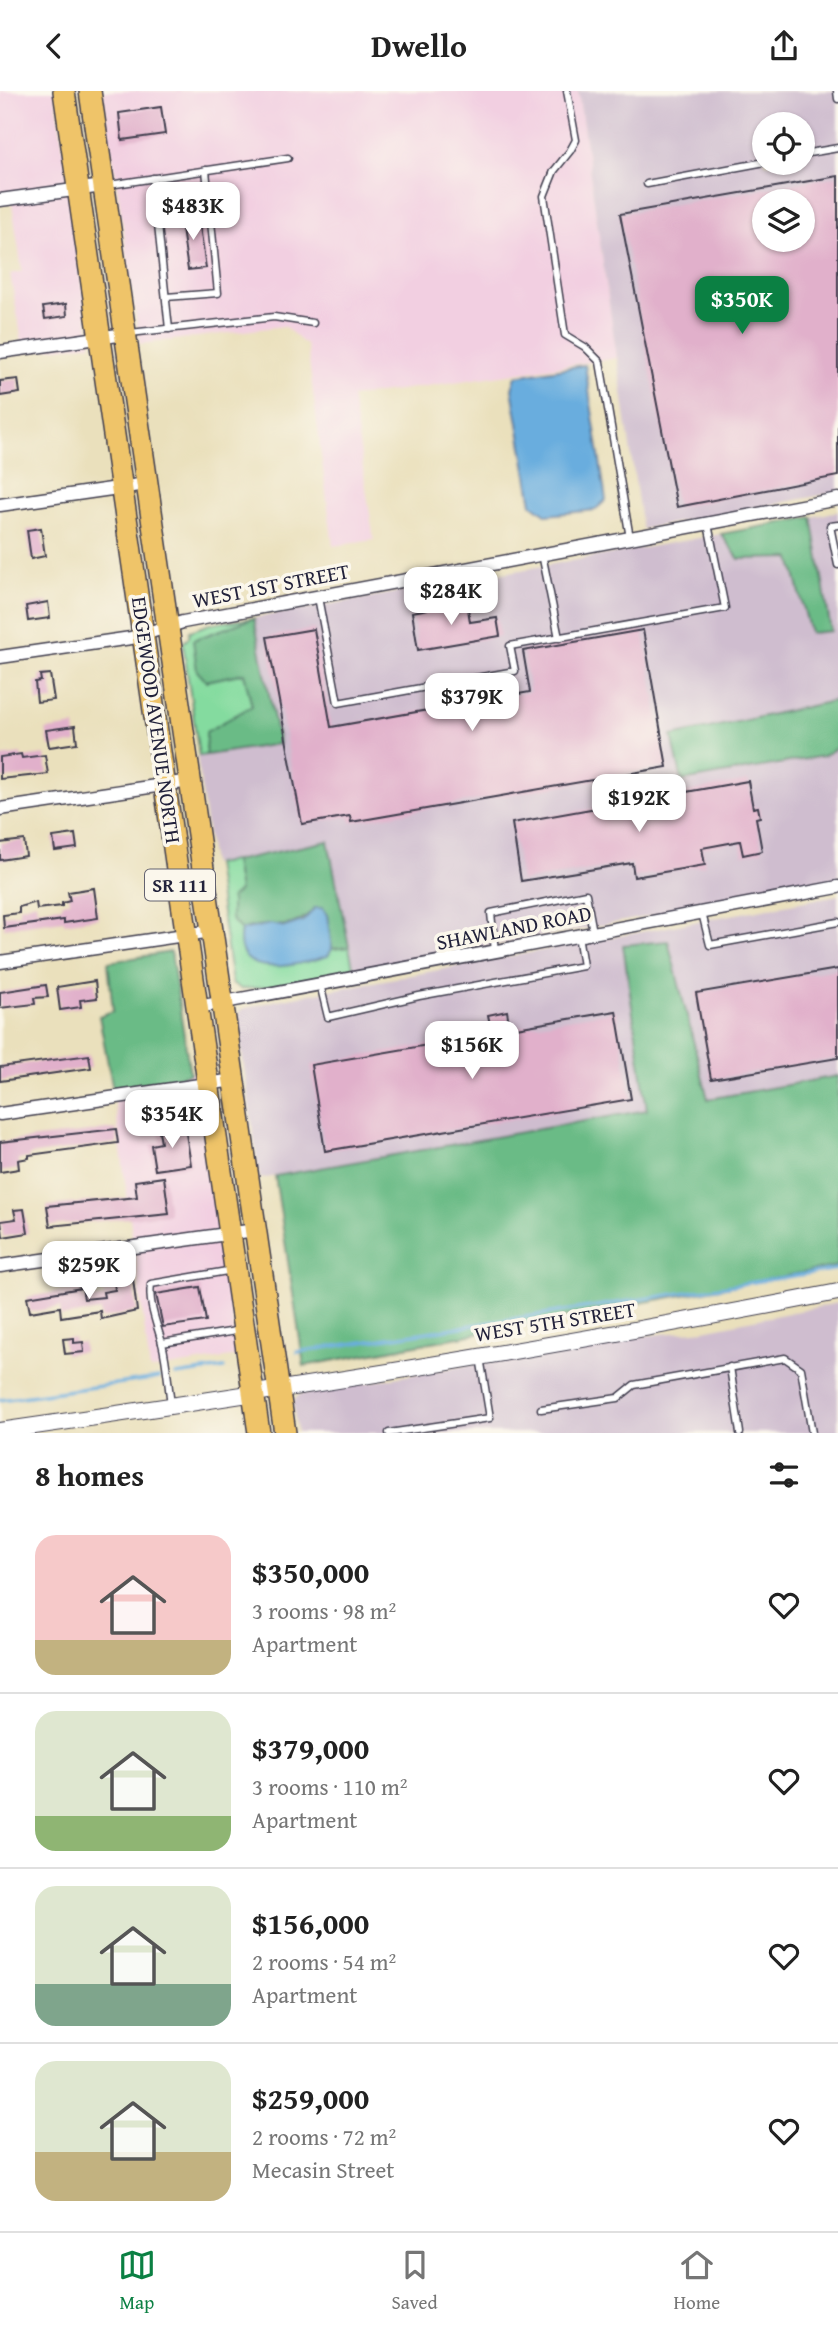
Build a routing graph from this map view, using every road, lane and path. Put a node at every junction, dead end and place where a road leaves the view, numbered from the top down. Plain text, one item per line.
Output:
1 (64, 91) edge
2 (90, 91) edge
3 (567, 91) edge
4 (837, 91) edge
5 (838, 99) edge
6 (838, 148) edge
7 (815, 152) edge
8 (288, 158) dead end
9 (752, 164) edge
10 (206, 170) junction
11 (153, 179) junction
12 (647, 184) dead end
13 (103, 185) junction
14 (79, 189) junction
15 (0, 200) edge
16 (209, 201) junction
17 (155, 205) junction
18 (166, 297) junction
19 (313, 323) dead end
20 (169, 329) junction
21 (125, 334) junction
22 (101, 337) junction
23 (0, 352) edge
24 (146, 484) junction
25 (123, 488) junction
26 (838, 499) edge
27 (0, 505) edge
28 (708, 524) junction
29 (838, 525) edge
30 (630, 538) junction
31 (542, 554) junction
32 (838, 565) edge
33 (318, 597) junction
34 (167, 626) junction
35 (144, 633) junction
36 (559, 638) junction
37 (0, 657) edge
38 (190, 782) junction
39 (166, 785) junction
40 (0, 809) edge
41 (838, 887) edge
42 (702, 913) junction
43 (838, 922) edge
44 (212, 931) junction
45 (593, 932) junction
46 (187, 935) junction
47 (578, 935) junction
48 (495, 952) junction
49 (0, 962) edge
50 (320, 984) junction
51 (222, 1003) junction
52 (198, 1007) junction
53 (234, 1080) junction
54 (209, 1085) junction
55 (0, 1114) edge
56 (255, 1230) junction
57 (230, 1234) junction
58 (0, 1266) edge
59 (235, 1269) junction
60 (838, 1292) edge
61 (244, 1330) junction
62 (162, 1343) junction
63 (480, 1355) junction
64 (730, 1367) junction
65 (278, 1388) junction
66 (253, 1393) junction
67 (172, 1406) junction
68 (541, 1409) dead end
69 (0, 1430) edge
70 (259, 1433) edge
71 (285, 1433) edge
72 (389, 1433) edge
73 (740, 1433) edge
74 (812, 1433) edge

1 - 14 main road, EDGEWOOD AVENUE NORTH / SR 111
2 - 13 main road, EDGEWOOD AVENUE NORTH / SR 111
3 - 30 lane
4 - 5 lane
6 - 7 lane
8 - 10 lane
9 - 12 lane
10 - 11 lane
10 - 16 lane
11 - 13 lane
11 - 17 lane
13 - 14 street
13 - 21 main road, EDGEWOOD AVENUE NORTH / SR 111
14 - 15 street
14 - 22 main road, EDGEWOOD AVENUE NORTH / SR 111
16 - 17 lane
16 - 18 lane
17 - 18 lane
18 - 20 lane
19 - 20 lane
20 - 21 lane
21 - 22 street
21 - 24 main road, EDGEWOOD AVENUE NORTH / SR 111
22 - 23 street
22 - 25 main road, EDGEWOOD AVENUE NORTH / SR 111
24 - 25 street
24 - 34 main road, EDGEWOOD AVENUE NORTH / SR 111
25 - 27 street
25 - 35 main road, EDGEWOOD AVENUE NORTH / SR 111
26 - 28 street, WEST 1ST STREET
28 - 30 street, WEST 1ST STREET
28 - 36 lane
29 - 32 lane
30 - 31 street, WEST 1ST STREET
31 - 33 street, WEST 1ST STREET
31 - 36 lane
33 - 34 street, WEST 1ST STREET
33 - 36 lane
34 - 35 street, WEST 1ST STREET
34 - 38 main road, EDGEWOOD AVENUE NORTH / SR 111
35 - 37 street, WEST 1ST STREET
35 - 39 main road, EDGEWOOD AVENUE NORTH / SR 111
38 - 39 street
38 - 44 main road, EDGEWOOD AVENUE NORTH / SR 111
39 - 40 street
39 - 46 main road, EDGEWOOD AVENUE NORTH / SR 111
41 - 42 street, SHAWLAND ROAD
42 - 43 lane
42 - 45 street, SHAWLAND ROAD
44 - 46 street
44 - 51 main road, EDGEWOOD AVENUE NORTH / SR 111
45 - 47 street, SHAWLAND ROAD
45 - 48 lane
46 - 49 street
46 - 52 main road, EDGEWOOD AVENUE NORTH / SR 111
47 - 48 street, SHAWLAND ROAD
47 - 50 lane
48 - 50 street, SHAWLAND ROAD
50 - 51 street, SHAWLAND ROAD
51 - 52 street, SHAWLAND ROAD
51 - 53 main road, EDGEWOOD AVENUE NORTH / SR 111
52 - 54 main road, EDGEWOOD AVENUE NORTH / SR 111
53 - 54 street
53 - 56 main road, EDGEWOOD AVENUE NORTH / SR 111
54 - 55 street
54 - 57 main road, EDGEWOOD AVENUE NORTH / SR 111
56 - 57 street
56 - 65 main road, EDGEWOOD AVENUE NORTH / SR 111
57 - 58 street
57 - 59 main road, EDGEWOOD AVENUE NORTH / SR 111
59 - 61 main road, EDGEWOOD AVENUE NORTH / SR 111
59 - 62 lane
60 - 63 street, WEST 5TH STREET
61 - 62 lane
61 - 66 main road, EDGEWOOD AVENUE NORTH / SR 111
62 - 67 lane
63 - 65 street, WEST 5TH STREET
63 - 72 lane
64 - 68 lane
64 - 73 lane
64 - 74 lane
65 - 66 street, WEST 5TH STREET
65 - 71 main road, EDGEWOOD AVENUE NORTH / SR 111
66 - 67 street, WEST 5TH STREET
66 - 70 main road, EDGEWOOD AVENUE NORTH / SR 111
67 - 69 street, WEST 5TH STREET

